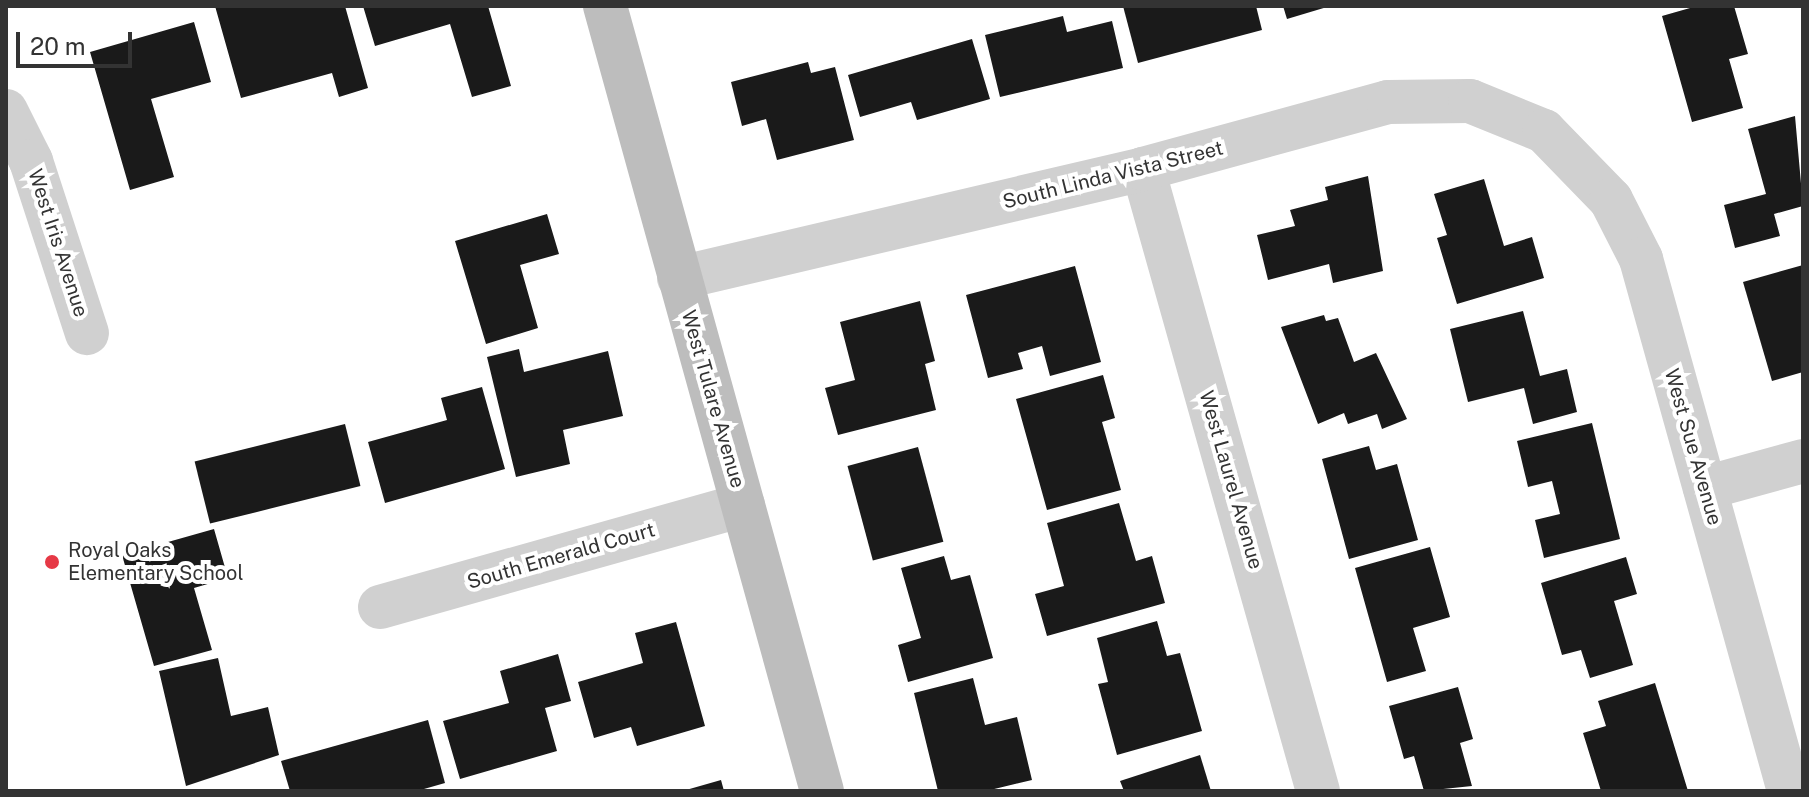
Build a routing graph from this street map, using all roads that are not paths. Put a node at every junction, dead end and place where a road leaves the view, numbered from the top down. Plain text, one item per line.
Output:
1 (605, 6) edge
2 (6, 111) edge
3 (1544, 131) joint
4 (1143, 169) junction
5 (679, 278) junction
6 (87, 333) dead end
7 (1803, 461) edge
8 (1705, 488) junction
9 (743, 505) junction
10 (380, 607) dead end
11 (822, 791) edge
12 (1318, 791) edge
13 (1789, 791) edge

1 - 5 street, West Tulare Avenue
2 - 6 street, West Iris Avenue
3 - 4 street, South Linda Vista Street
3 - 8 street, West Sue Avenue
4 - 5 street, South Linda Vista Street
4 - 12 street, West Laurel Avenue
5 - 9 street, West Tulare Avenue
7 - 8 street
8 - 13 street, West Sue Avenue
9 - 10 street, South Emerald Court
9 - 11 street, West Tulare Avenue

